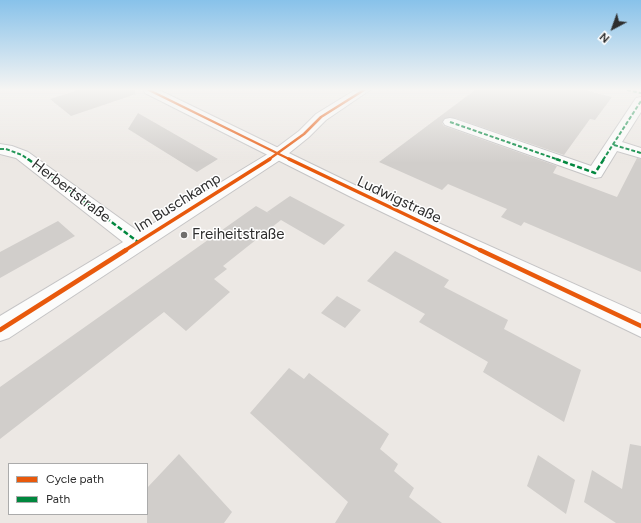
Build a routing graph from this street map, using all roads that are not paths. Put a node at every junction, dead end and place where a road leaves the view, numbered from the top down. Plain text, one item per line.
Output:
1 (197, 114) edge
2 (325, 114) edge
3 (633, 114) edge
4 (450, 122) dead end
5 (614, 145) junction
6 (0, 149) edge
7 (641, 153) edge
8 (277, 155) junction
9 (138, 242) junction
10 (641, 326) edge
11 (0, 330) edge

1 - 8 street, Ludwigstraße
2 - 8 street, Im Buschkamp
3 - 5 street
4 - 5 street
5 - 7 street
6 - 9 street, Herbertstraße
8 - 9 street, Im Buschkamp
8 - 10 street, Ludwigstraße
9 - 11 street, Im Buschkamp

